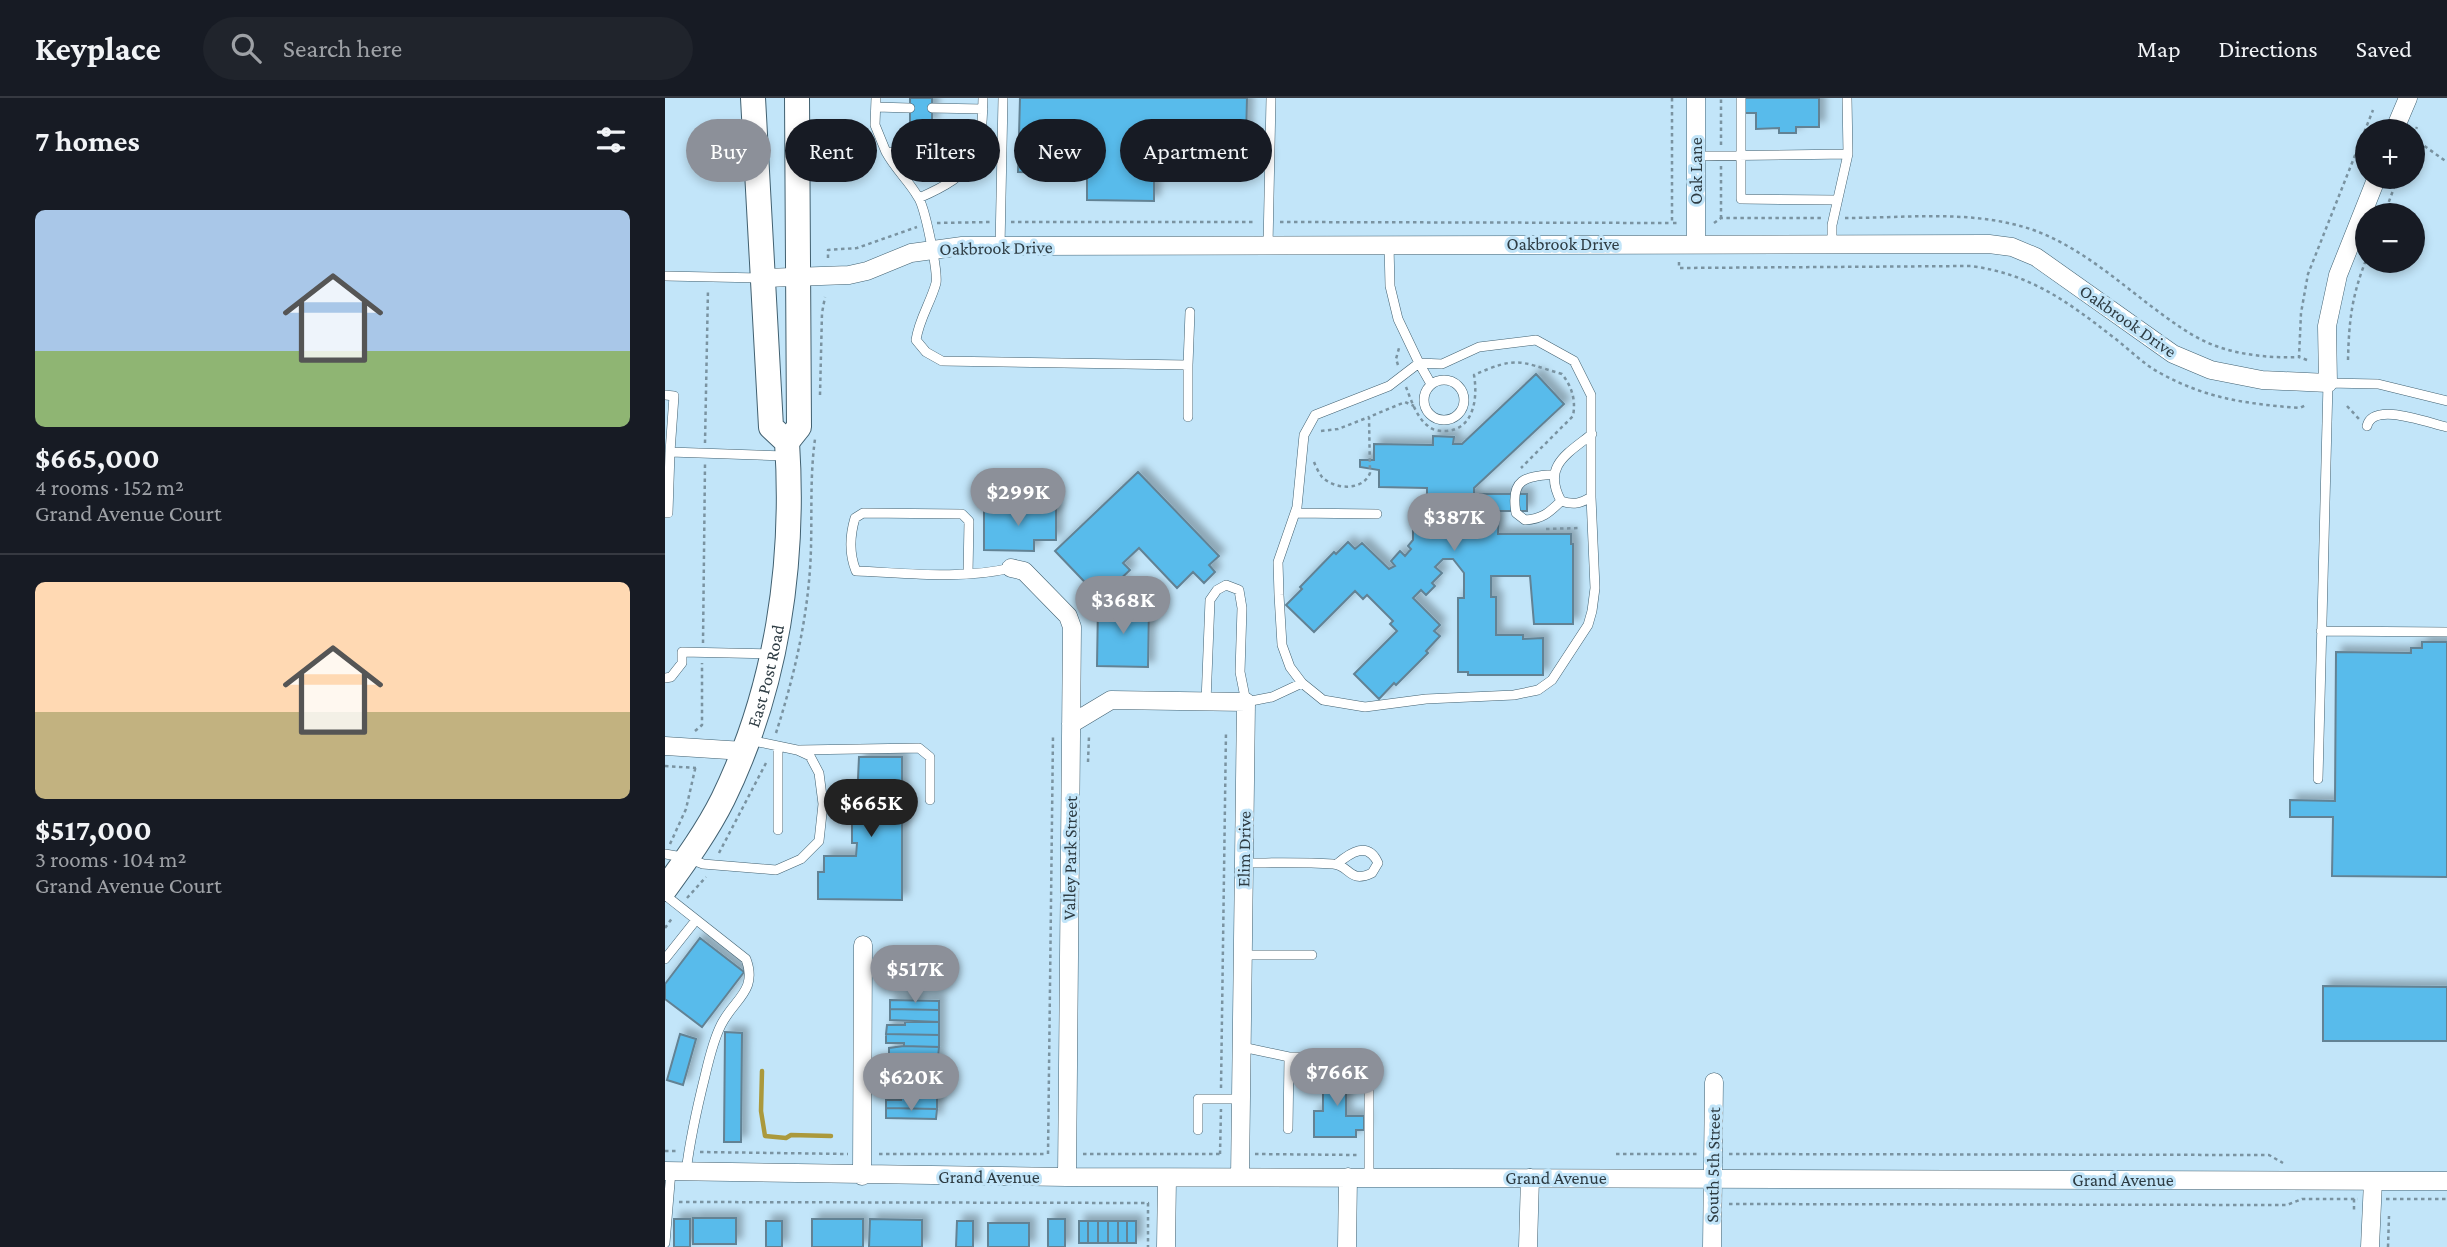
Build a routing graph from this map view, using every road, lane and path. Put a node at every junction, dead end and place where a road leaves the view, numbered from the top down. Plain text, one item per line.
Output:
1 (753, 98) edge
2 (796, 98) edge
3 (983, 98) edge
4 (1003, 98) edge
5 (1271, 98) edge
6 (1672, 98) edge
7 (1696, 98) edge
8 (1741, 98) edge
9 (1847, 98) edge
10 (2407, 98) edge
11 (876, 102) edge
12 (910, 108) dead end
13 (932, 108) dead end
14 (983, 109) junction
15 (2373, 110) dead end
16 (983, 119) edge
17 (2399, 119) edge
18 (2425, 145) edge
19 (886, 152) junction
20 (891, 152) edge
21 (1848, 154) junction
22 (1741, 155) junction
23 (1696, 156) junction
24 (2447, 162) edge
25 (950, 182) edge
26 (2372, 189) edge
27 (919, 198) junction
28 (1837, 200) junction
29 (1000, 222) junction
30 (1268, 222) junction
31 (1373, 223) junction
32 (1672, 223) junction
33 (1678, 223) dead end
34 (926, 225) junction
35 (1373, 230) dead end
36 (1696, 244) junction
37 (1832, 244) junction
38 (1389, 245) junction
39 (1268, 246) junction
40 (1000, 247) junction
41 (932, 249) junction
42 (1679, 258) dead end
43 (828, 259) dead end
44 (2362, 273) edge
45 (665, 276) edge
46 (708, 277) junction
47 (765, 278) junction
48 (799, 278) junction
49 (1190, 312) dead end
50 (2307, 360) dead end
51 (2348, 360) dead end
52 (1419, 363) junction
53 (1188, 365) junction
54 (2328, 383) junction
55 (1431, 384) junction
56 (1406, 387) dead end
57 (665, 395) edge
58 (2447, 401) edge
59 (2306, 405) dead end
60 (1414, 406) junction
61 (2347, 406) dead end
62 (1188, 417) dead end
63 (1369, 417) junction
64 (2367, 426) joint
65 (2447, 427) edge
66 (1318, 432) dead end
67 (1592, 434) junction
68 (787, 449) junction
69 (670, 452) junction
70 (705, 453) junction
71 (1312, 455) dead end
72 (1516, 473) dead end
73 (1555, 474) junction
74 (1591, 497) junction
75 (1561, 501) junction
76 (665, 513) edge
77 (1295, 513) junction
78 (1377, 514) dead end
79 (1582, 528) dead end
80 (1537, 529) dead end
81 (1011, 568) joint
82 (968, 574) junction
83 (2321, 631) junction
84 (2447, 632) edge
85 (703, 652) junction
86 (773, 654) junction
87 (665, 678) edge
88 (1302, 683) junction
89 (1206, 702) junction
90 (1246, 702) junction
91 (1071, 724) junction
92 (1226, 731) dead end
93 (1053, 735) dead end
94 (746, 745) junction
95 (665, 746) edge
96 (778, 746) junction
97 (695, 748) junction
98 (797, 750) junction
99 (665, 766) edge
100 (696, 768) junction
101 (2318, 779) dead end
102 (930, 800) dead end
103 (778, 830) dead end
104 (674, 853) edge
105 (1244, 863) junction
106 (1337, 864) dead end
107 (665, 889) edge
108 (665, 895) edge
109 (696, 920) junction
110 (863, 945) dead end
111 (1243, 955) junction
112 (1312, 955) dead end
113 (665, 959) edge
114 (1242, 1047) junction
115 (1289, 1057) junction
116 (1714, 1082) dead end
117 (1221, 1099) junction
118 (1241, 1099) junction
119 (1288, 1129) dead end
120 (1198, 1130) dead end
121 (1048, 1154) dead end
122 (1077, 1154) dead end
123 (1220, 1154) junction
124 (1226, 1154) dead end
125 (1248, 1154) dead end
126 (1616, 1154) dead end
127 (1705, 1154) dead end
128 (1723, 1154) dead end
129 (1369, 1155) junction
130 (2284, 1164) dead end
131 (674, 1171) edge
132 (862, 1176) junction
133 (1067, 1177) junction
134 (1240, 1177) junction
135 (1348, 1177) junction
136 (1369, 1177) junction
137 (1167, 1178) junction
138 (1529, 1178) junction
139 (1713, 1179) junction
140 (2372, 1181) junction
141 (2447, 1181) edge
142 (2359, 1199) dead end
143 (2383, 1199) dead end
144 (2447, 1199) edge
145 (669, 1201) junction
146 (1722, 1204) dead end
147 (665, 1243) edge
148 (1148, 1247) edge
149 (1166, 1247) edge
150 (1347, 1247) edge
151 (1528, 1247) edge
152 (1713, 1247) edge
153 (2370, 1247) edge

1 - 47 main road, East Post Road
2 - 48 main road, East Post Road
3 - 14 lane
4 - 29 lane
5 - 30 lane
6 - 32 path
7 - 23 street, Oak Lane
8 - 22 lane
9 - 21 lane
10 - 17 street
11 - 12 lane
11 - 19 lane
13 - 14 lane
14 - 16 lane
15 - 50 path
18 - 24 path
19 - 20 lane
19 - 27 lane
21 - 22 lane
21 - 28 lane
22 - 23 lane
22 - 28 lane
23 - 36 street, Oak Lane
25 - 27 lane
26 - 54 street
27 - 34 lane
28 - 37 lane
29 - 30 path
29 - 34 path
29 - 40 lane
30 - 31 path
30 - 39 lane
31 - 32 path
31 - 35 path
32 - 33 path
34 - 41 lane
34 - 43 path
36 - 37 street, Oakbrook Drive
36 - 38 street, Oakbrook Drive
37 - 54 street, Oakbrook Drive
38 - 39 street, Oakbrook Drive
38 - 52 lane
39 - 40 street, Oakbrook Drive
40 - 41 street, Oakbrook Drive
41 - 48 street, Oakbrook Drive
41 - 53 lane
42 - 59 path
44 - 51 path
45 - 46 lane
46 - 47 lane
46 - 70 path
47 - 48 street, Oakbrook Drive
47 - 68 main road, East Post Road
48 - 68 main road, East Post Road
49 - 53 lane
52 - 55 lane
52 - 67 lane
52 - 77 lane
53 - 62 lane
54 - 58 lane
54 - 83 lane
55 - 55 lane
56 - 60 path
57 - 69 lane
60 - 63 path
60 - 72 path
61 - 64 path
63 - 66 path
63 - 71 path
64 - 65 lane
67 - 73 lane
67 - 74 lane
68 - 70 lane
68 - 86 main road, East Post Road
69 - 70 lane
69 - 76 lane
70 - 85 path
73 - 75 lane
73 - 75 lane
74 - 75 lane
74 - 88 lane
77 - 78 lane
77 - 88 lane
79 - 80 path
81 - 82 lane
81 - 91 street, Valley Park Street
82 - 82 lane
83 - 84 lane
83 - 101 lane
85 - 86 lane
85 - 87 lane
85 - 97 path
86 - 94 main road, East Post Road
88 - 90 lane
89 - 90 street
89 - 90 lane
89 - 91 street
90 - 105 street, Elim Drive
91 - 133 street, Valley Park Street
92 - 117 path
93 - 121 path
94 - 96 lane
94 - 97 street
94 - 104 main road, East Post Road
95 - 97 street
96 - 98 lane
96 - 103 lane
97 - 100 path
98 - 102 lane
98 - 104 lane
99 - 100 path
100 - 104 path
104 - 107 main road, East Post Road
105 - 106 lane
105 - 111 street, Elim Drive
108 - 109 lane
109 - 113 lane
109 - 131 lane
110 - 132 street
111 - 112 lane
111 - 114 street, Elim Drive
114 - 115 lane
114 - 118 street, Elim Drive
115 - 119 lane
115 - 129 lane
116 - 139 street, South 5th Street
117 - 118 lane
117 - 120 lane
117 - 123 path
118 - 134 street, Elim Drive
122 - 123 path
123 - 124 path
125 - 129 path
126 - 127 path
128 - 130 path
129 - 136 lane
131 - 132 street, Grand Avenue
131 - 145 lane
132 - 133 street, Grand Avenue
133 - 137 street, Grand Avenue
134 - 135 street, Grand Avenue
134 - 137 street, Grand Avenue
135 - 136 street, Grand Avenue
135 - 150 street
136 - 138 street, Grand Avenue
137 - 149 street
138 - 139 street, Grand Avenue
138 - 151 street
139 - 140 street, Grand Avenue
139 - 152 street, South 5th Street
140 - 141 street, Grand Avenue
140 - 153 street
142 - 146 path
143 - 144 path
145 - 147 lane
145 - 148 path

